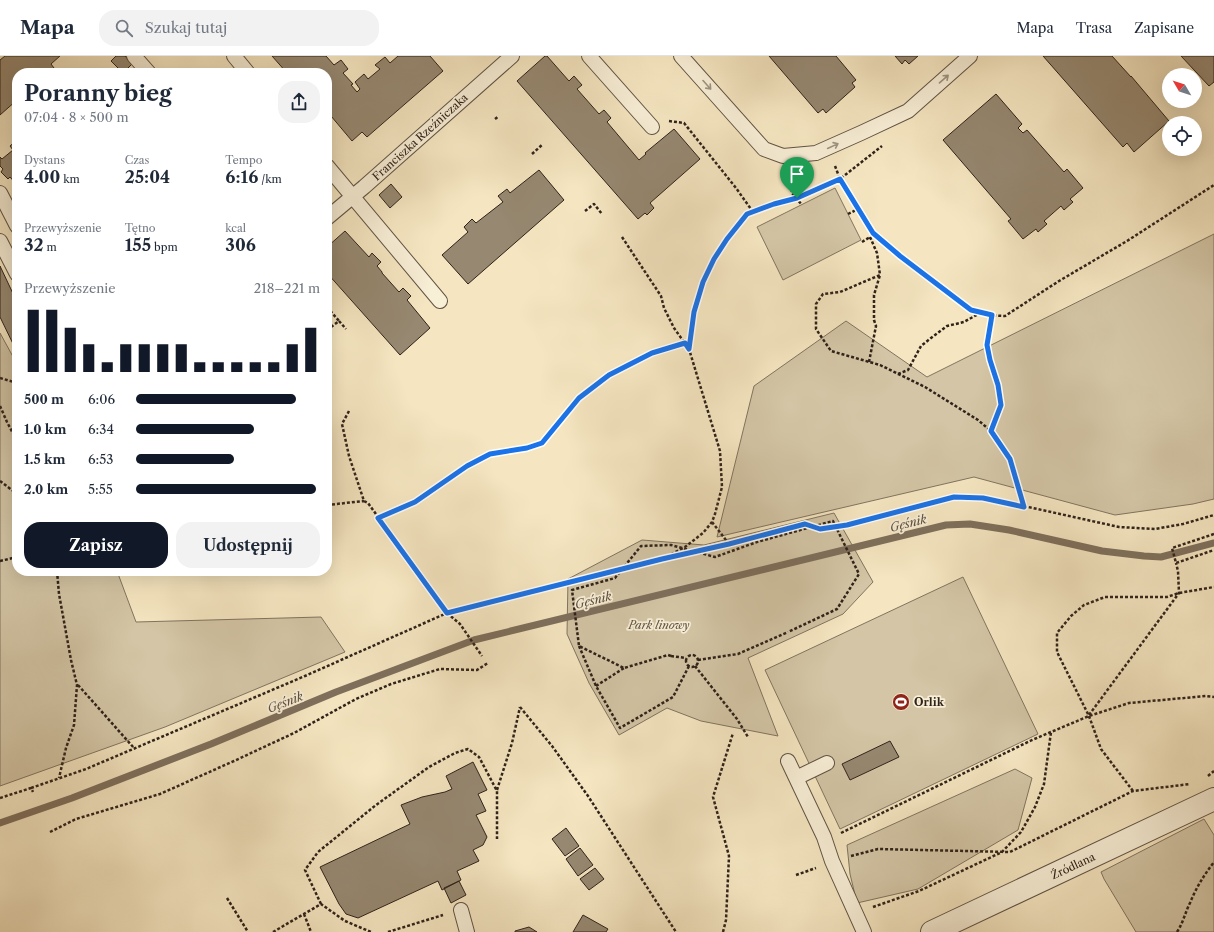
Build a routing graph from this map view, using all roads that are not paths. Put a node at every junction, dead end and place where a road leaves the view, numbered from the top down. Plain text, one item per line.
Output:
1 (134, 56) edge
2 (234, 56) edge
3 (512, 56) edge
4 (589, 56) edge
5 (681, 56) edge
6 (970, 56) edge
7 (145, 68) edge
8 (244, 68) edge
9 (652, 127) road end
10 (332, 172) edge
11 (0, 193) edge
12 (353, 197) junction
13 (332, 214) edge
14 (12, 216) edge
15 (0, 241) edge
16 (12, 264) edge
17 (440, 301) dead end
18 (788, 761) dead end
19 (828, 763) dead end
20 (796, 778) junction
21 (1214, 799) edge
22 (461, 910) road end
23 (466, 932) edge
24 (864, 932) edge
25 (932, 932) edge

1 - 7 lane
2 - 8 lane
3 - 12 lane, Franciszka Rzeźniczaka
4 - 9 lane
5 -> 6 lane
10 - 12 lane
11 - 14 lane
12 - 13 lane, Franciszka Rzeźniczaka
12 - 17 lane
15 - 16 lane
18 - 20 lane
19 - 20 lane
20 - 24 lane
21 - 25 street, Źródlana
22 - 23 lane

